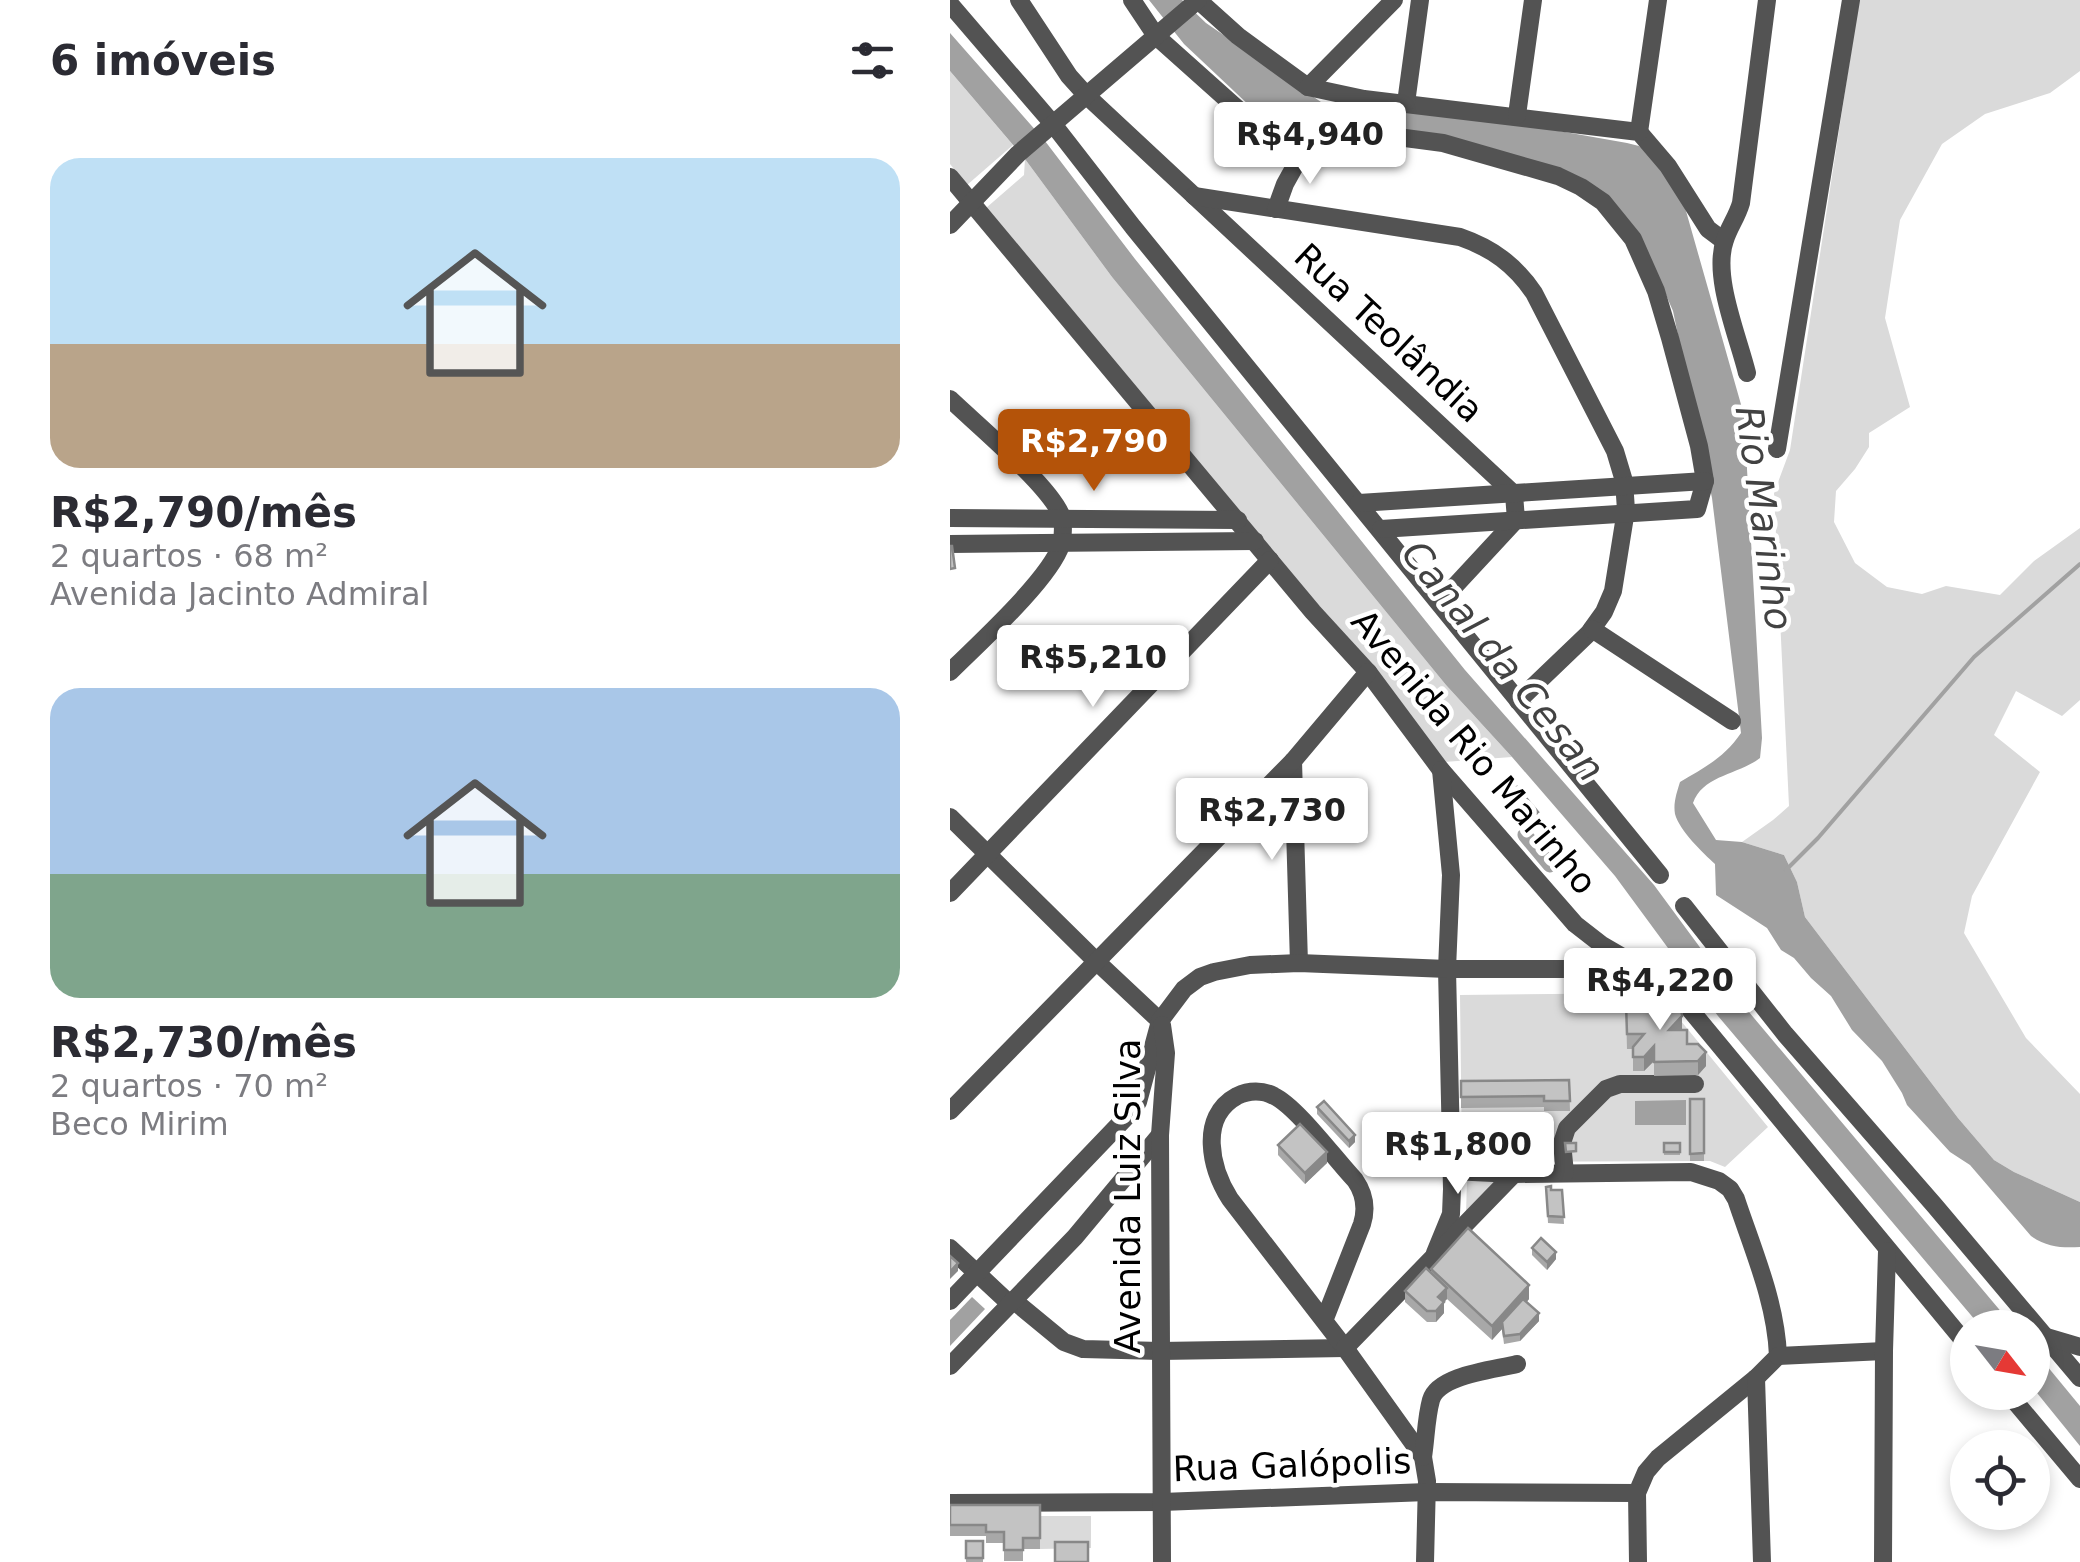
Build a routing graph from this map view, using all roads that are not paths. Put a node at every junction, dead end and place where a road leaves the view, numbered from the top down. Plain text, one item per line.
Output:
1 (1020, 0) edge
2 (1132, 0) edge
3 (1394, 0) edge
4 (1420, 0) edge
5 (1533, 0) edge
6 (1658, 0) edge
7 (1766, 0) edge
8 (1851, 0) edge
9 (1196, 2) edge
10 (950, 4) edge
11 (1160, 32) junction
12 (1308, 87) junction
13 (1087, 96) junction
14 (1406, 103) junction
15 (1517, 116) junction
16 (1049, 128) junction
17 (1639, 132) junction
18 (1305, 148) junction
19 (950, 177) edge
20 (1194, 196) junction
21 (971, 202) junction
22 (1276, 209) junction
23 (950, 225) edge
24 (1724, 241) junction
25 (1747, 373) dead end
26 (950, 399) edge
27 (1777, 449) dead end
28 (1705, 482) junction
29 (1624, 487) junction
30 (1514, 494) junction
31 (1359, 504) junction
32 (1625, 515) junction
33 (1062, 517) junction
34 (950, 518) edge
35 (1238, 520) junction
36 (1516, 520) junction
37 (1381, 530) junction
38 (1255, 541) junction
39 (1062, 543) junction
40 (950, 544) edge
41 (1270, 560) junction
42 (1440, 602) junction
43 (1592, 629) junction
44 (950, 672) edge
45 (1368, 672) junction
46 (1518, 701) junction
47 (1732, 720) dead end
48 (1293, 762) junction
49 (1441, 770) junction
50 (950, 817) edge
51 (988, 854) junction
52 (1660, 875) dead end
53 (950, 894) edge
54 (1684, 906) dead end
55 (1628, 960) junction
56 (1096, 961) junction
57 (1299, 964) junction
58 (1447, 969) junction
59 (1160, 1020) junction
60 (1695, 1084) dead end
61 (950, 1110) edge
62 (1160, 1135) junction
63 (1452, 1171) junction
64 (1565, 1173) junction
65 (1514, 1174) junction
66 (950, 1248) edge
67 (1886, 1250) junction
68 (1435, 1253) junction
69 (976, 1273) junction
70 (950, 1301) edge
71 (1011, 1301) junction
72 (2023, 1310) edge
73 (1324, 1321) junction
74 (1950, 1325) edge
75 (2050, 1338) edge
76 (2050, 1342) edge
77 (2080, 1347) edge
78 (1344, 1348) junction
79 (1160, 1351) junction
80 (1884, 1351) junction
81 (1778, 1356) junction
82 (1517, 1364) dead end
83 (950, 1366) edge
84 (1756, 1378) junction
85 (2080, 1378) edge
86 (2021, 1410) edge
87 (1423, 1457) junction
88 (2080, 1479) edge
89 (1426, 1492) junction
90 (1636, 1493) junction
91 (1162, 1502) junction
92 (950, 1503) edge
93 (1162, 1562) edge
94 (1425, 1562) edge
95 (1638, 1562) edge
96 (1762, 1562) edge
97 (1883, 1562) edge

1 - 13 street, Rua Teolândia
2 - 11 street
3 - 12 street
4 - 14 street
5 - 15 street
6 - 17 street
7 - 24 street
8 - 27 street
9 - 11 street
9 - 12 street
10 - 16 street, Avenida Rio Marinho
11 - 13 street
11 - 18 street
12 - 14 street
13 - 16 street
13 - 20 street, Rua Teolândia
14 - 15 street
15 - 17 street
16 - 21 street
16 - 31 street, Avenida Rio Marinho
17 - 24 street
18 - 22 street
18 - 28 street
19 - 21 street, Avenida Rio Marinho
20 - 22 street
20 - 30 street, Rua Teolândia
21 - 23 street
21 - 35 street, Avenida Rio Marinho
22 - 29 street
24 - 25 street
26 - 33 street
28 - 29 street
28 - 32 street
29 - 30 street
29 - 32 street
30 - 31 street
30 - 36 street
31 - 37 street, Avenida Rio Marinho
32 - 36 street
32 - 43 street
33 - 34 street
33 - 35 street
33 - 39 street
35 - 38 street, Avenida Rio Marinho
36 - 37 street
36 - 42 street
37 - 42 street, Avenida Rio Marinho
38 - 39 street
38 - 41 street, Avenida Rio Marinho
39 - 40 street
39 - 44 street
41 - 45 street, Avenida Rio Marinho
41 - 51 street
42 - 46 street, Avenida Rio Marinho
43 - 46 street
43 - 47 street
45 - 48 street
45 - 49 street, Avenida Rio Marinho
46 - 52 street, Avenida Rio Marinho
48 - 56 street
48 - 57 street
49 - 55 street, Avenida Rio Marinho
49 - 58 street
50 - 51 street
51 - 53 street
51 - 56 street
54 - 72 street
55 - 58 street, Avenida Luiz Silva
55 - 67 street, Avenida Rio Marinho
56 - 59 street
56 - 61 street
57 - 58 street, Avenida Luiz Silva
57 - 59 street, Avenida Luiz Silva
58 - 63 street
59 - 62 street, Avenida Luiz Silva
59 - 69 street
60 - 64 street
62 - 71 street
62 - 79 street, Avenida Luiz Silva
63 - 65 street
63 - 68 street
64 - 65 street
64 - 81 street
65 - 68 street
66 - 69 street
67 - 74 street, Avenida Rio Marinho
67 - 80 street
68 - 78 street
69 - 70 street
69 - 71 street
71 - 79 street
71 - 83 street
73 - 73 street
73 - 78 street
75 - 77 street
76 - 85 street
78 - 79 street
78 - 87 street
79 - 91 street, Avenida Luiz Silva
80 - 81 street
80 - 97 street
81 - 84 street
82 - 87 street
84 - 90 street
84 - 96 street
86 - 88 street
87 - 89 street
89 - 90 street, Rua Galópolis
89 - 91 street, Rua Galópolis
89 - 94 street
90 - 95 street
91 - 92 street, Rua Galópolis
91 - 93 street, Avenida Luiz Silva

